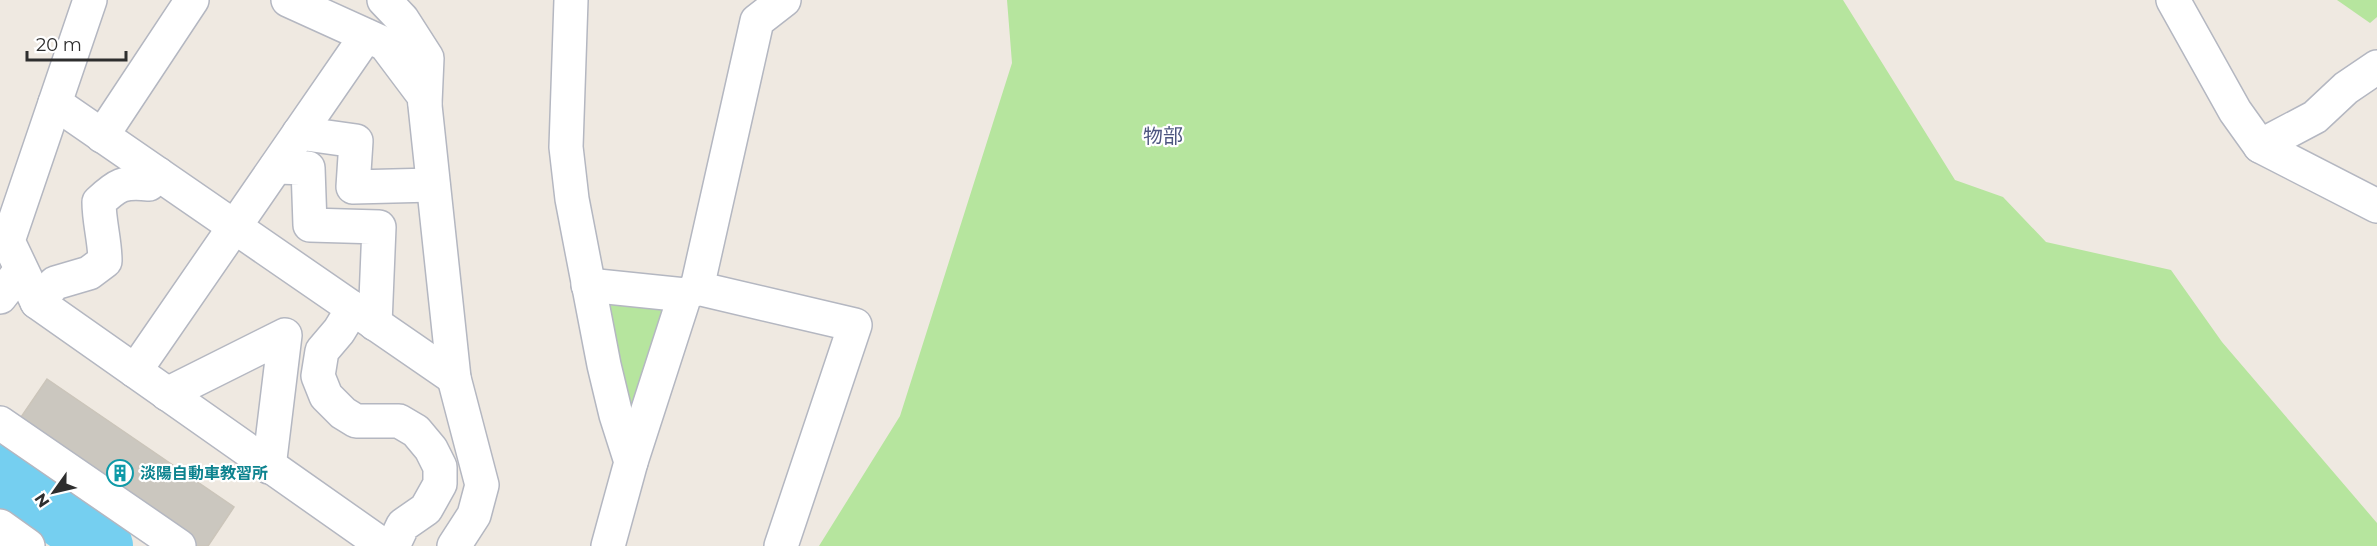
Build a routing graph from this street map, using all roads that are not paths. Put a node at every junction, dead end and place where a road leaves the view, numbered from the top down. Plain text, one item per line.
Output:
1 (90, 0) edge
2 (192, 0) edge
3 (288, 0) edge
4 (384, 0) edge
5 (571, 0) edge
6 (784, 0) edge
7 (2174, 0) edge
8 (366, 36) junction
9 (2377, 67) edge
10 (55, 103) junction
11 (425, 104) junction
12 (299, 133) junction
13 (102, 136) junction
14 (2260, 146) junction
15 (276, 167) junction
16 (158, 174) junction
17 (433, 185) junction
18 (2377, 206) edge
19 (235, 227) junction
20 (21, 270) junction
21 (588, 285) junction
22 (691, 292) junction
23 (0, 297) edge
24 (37, 302) junction
25 (364, 316) junction
26 (135, 372) junction
27 (454, 378) junction
28 (167, 394) junction
29 (0, 423) edge
30 (631, 462) junction
31 (270, 467) junction
32 (0, 526) edge
33 (28, 546) edge
34 (179, 546) edge
35 (384, 546) edge
36 (393, 546) edge
37 (454, 546) edge
38 (608, 546) edge
39 (782, 546) edge

1 - 10 street
2 - 13 street
3 - 8 street
4 - 11 street
5 - 21 street
6 - 22 street
7 - 14 street
8 - 11 street
8 - 12 street
9 - 14 street
10 - 13 street
10 - 20 street
11 - 17 street
12 - 15 street
12 - 17 street
13 - 16 street
14 - 18 street
15 - 19 street
15 - 25 street
16 - 19 street
16 - 24 street
17 - 27 street
19 - 25 street
19 - 26 street
20 - 23 street
20 - 24 street
21 - 22 street
21 - 30 street
22 - 30 street
22 - 39 street
24 - 26 street
25 - 27 street
25 - 36 street
26 - 28 street
27 - 37 street
28 - 31 street
28 - 31 street
29 - 34 street
30 - 38 street
31 - 35 street
32 - 33 street

